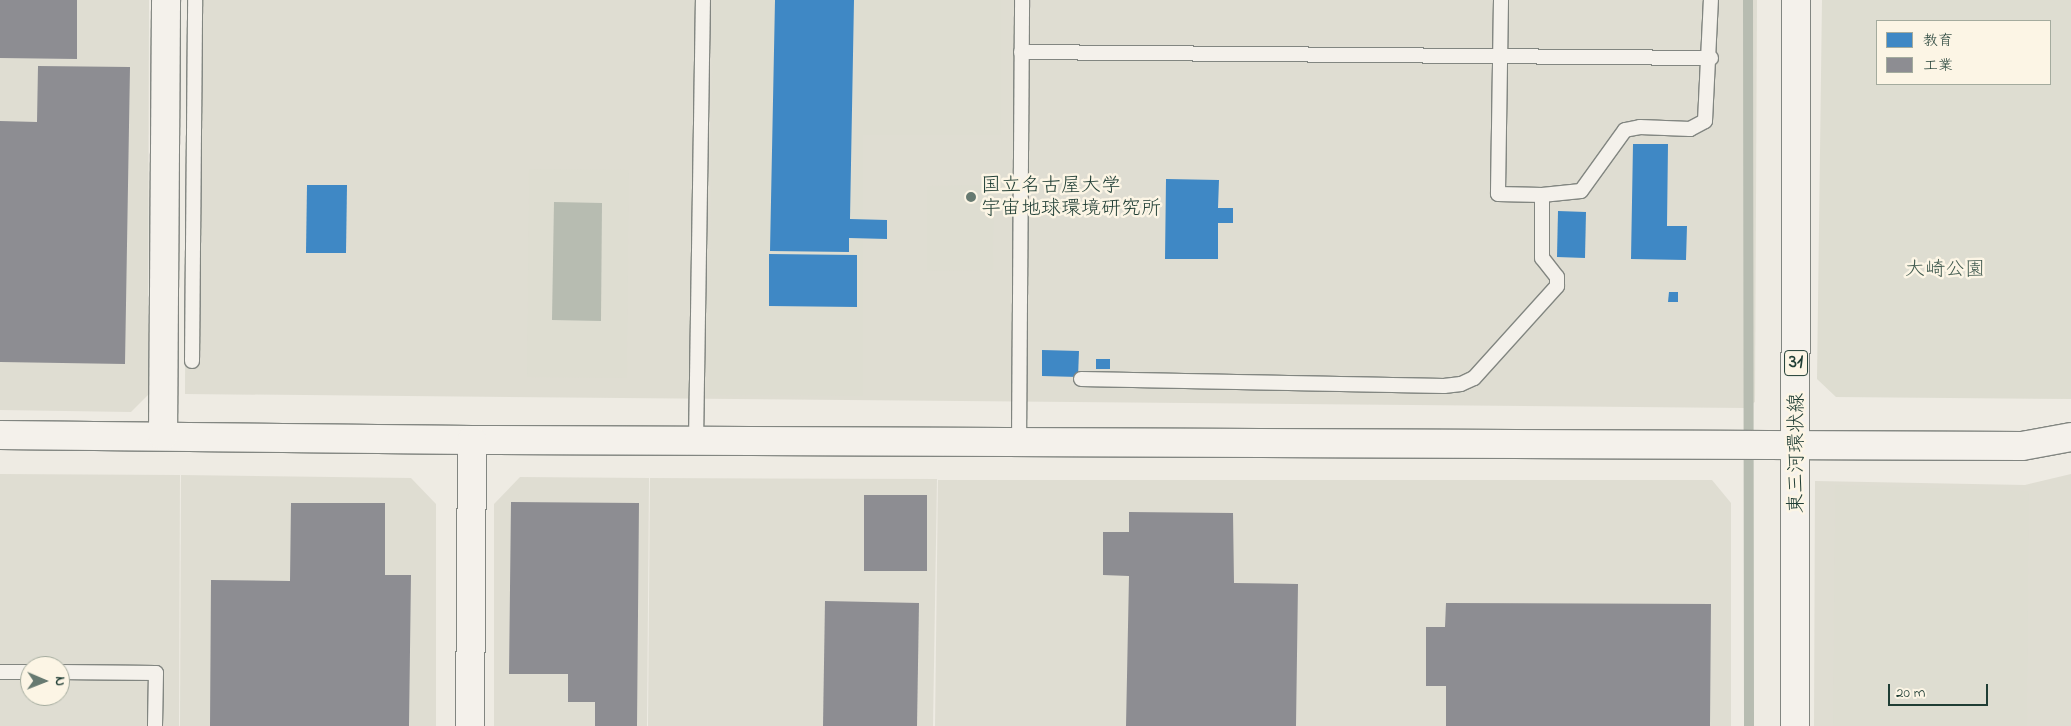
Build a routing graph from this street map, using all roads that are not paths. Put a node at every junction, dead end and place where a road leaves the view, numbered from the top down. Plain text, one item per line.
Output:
1 (166, 0) edge
2 (195, 0) edge
3 (703, 0) edge
4 (1022, 0) edge
5 (1501, 0) edge
6 (1712, 0) edge
7 (1796, 0) edge
8 (1021, 52) junction
9 (1499, 56) junction
10 (1711, 58) junction
11 (1542, 195) junction
12 (192, 361) dead end
13 (1082, 379) dead end
14 (0, 435) edge
15 (163, 436) junction
16 (2071, 437) edge
17 (472, 440) junction
18 (696, 442) junction
19 (1018, 442) junction
20 (1797, 445) junction
21 (0, 672) edge
22 (20, 672) edge
23 (70, 672) edge
24 (155, 726) edge
25 (470, 726) edge
26 (1795, 726) edge

1 - 15 street
2 - 12 lane
3 - 18 lane
4 - 8 lane
5 - 9 lane
6 - 10 lane
7 - 20 street, 東三河環状線 / 31
8 - 9 lane
8 - 19 lane
9 - 10 lane
9 - 11 lane
10 - 11 lane
11 - 13 lane
14 - 15 street
15 - 17 street
16 - 20 street
17 - 18 street
17 - 25 street
18 - 19 street
19 - 20 street
20 - 26 street, 東三河環状線 / 31
21 - 22 lane
23 - 24 lane

